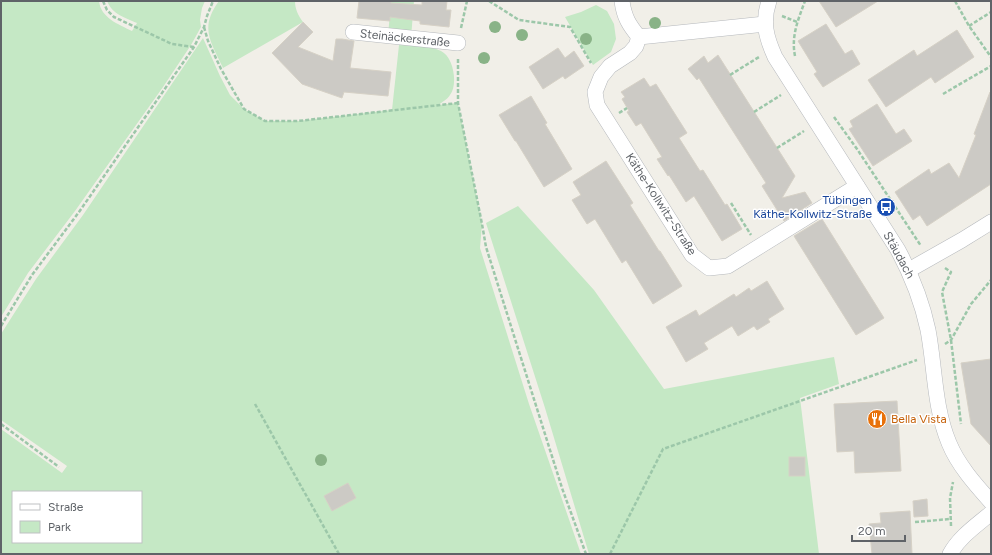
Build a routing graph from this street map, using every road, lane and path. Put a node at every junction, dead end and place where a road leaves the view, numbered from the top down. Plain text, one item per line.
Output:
1 (103, 1) edge
2 (213, 1) edge
3 (467, 1) edge
4 (489, 1) edge
5 (622, 1) edge
6 (769, 1) edge
7 (955, 1) edge
8 (991, 12) edge
9 (765, 24) junction
10 (969, 26) junction
11 (204, 27) junction
12 (353, 32) dead end
13 (639, 37) junction
14 (458, 43) junction
15 (194, 47) junction
16 (771, 49) junction
17 (991, 57) edge
18 (991, 66) edge
19 (730, 75) dead end
20 (601, 77) junction
21 (794, 87) junction
22 (943, 94) dead end
23 (458, 103) junction
24 (754, 112) dead end
25 (816, 123) junction
26 (777, 148) dead end
27 (857, 186) junction
28 (732, 203) dead end
29 (991, 222) edge
30 (758, 247) junction
31 (909, 270) junction
32 (991, 280) edge
33 (1, 326) edge
34 (932, 355) junction
35 (255, 404) dead end
36 (1, 424) edge
37 (957, 459) junction
38 (59, 467) dead end
39 (991, 502) edge
40 (991, 513) edge
41 (950, 519) junction
42 (914, 522) dead end
43 (952, 550) edge
44 (339, 554) edge
45 (586, 554) edge
46 (610, 554) edge

1 - 15 path
2 - 11 path
3 - 14 path
4 - 20 path
5 - 13 street
6 - 9 street, Stäudach
7 - 10 path
8 - 10 path
9 - 13 street
9 - 16 street, Stäudach
10 - 17 path
11 - 15 path
11 - 23 path
12 - 14 street, Steinäckerstraße
13 - 20 street, Käthe-Kollwitz-Straße
14 - 23 path
15 - 33 path
16 - 19 path
16 - 21 street, Stäudach
18 - 22 path
20 - 30 street, Käthe-Kollwitz-Straße
21 - 24 path
21 - 25 street, Stäudach
23 - 45 path
25 - 26 path
25 - 27 street, Stäudach
27 - 30 street, Käthe-Kollwitz-Straße
27 - 31 street, Stäudach
28 - 30 path
29 - 31 street
31 - 34 street, Stäudach
32 - 34 path
34 - 37 street, Stäudach
34 - 46 path
35 - 44 path
36 - 38 path
37 - 39 street, Stäudach
37 - 41 path
40 - 43 street
41 - 42 path
41 - 43 path

